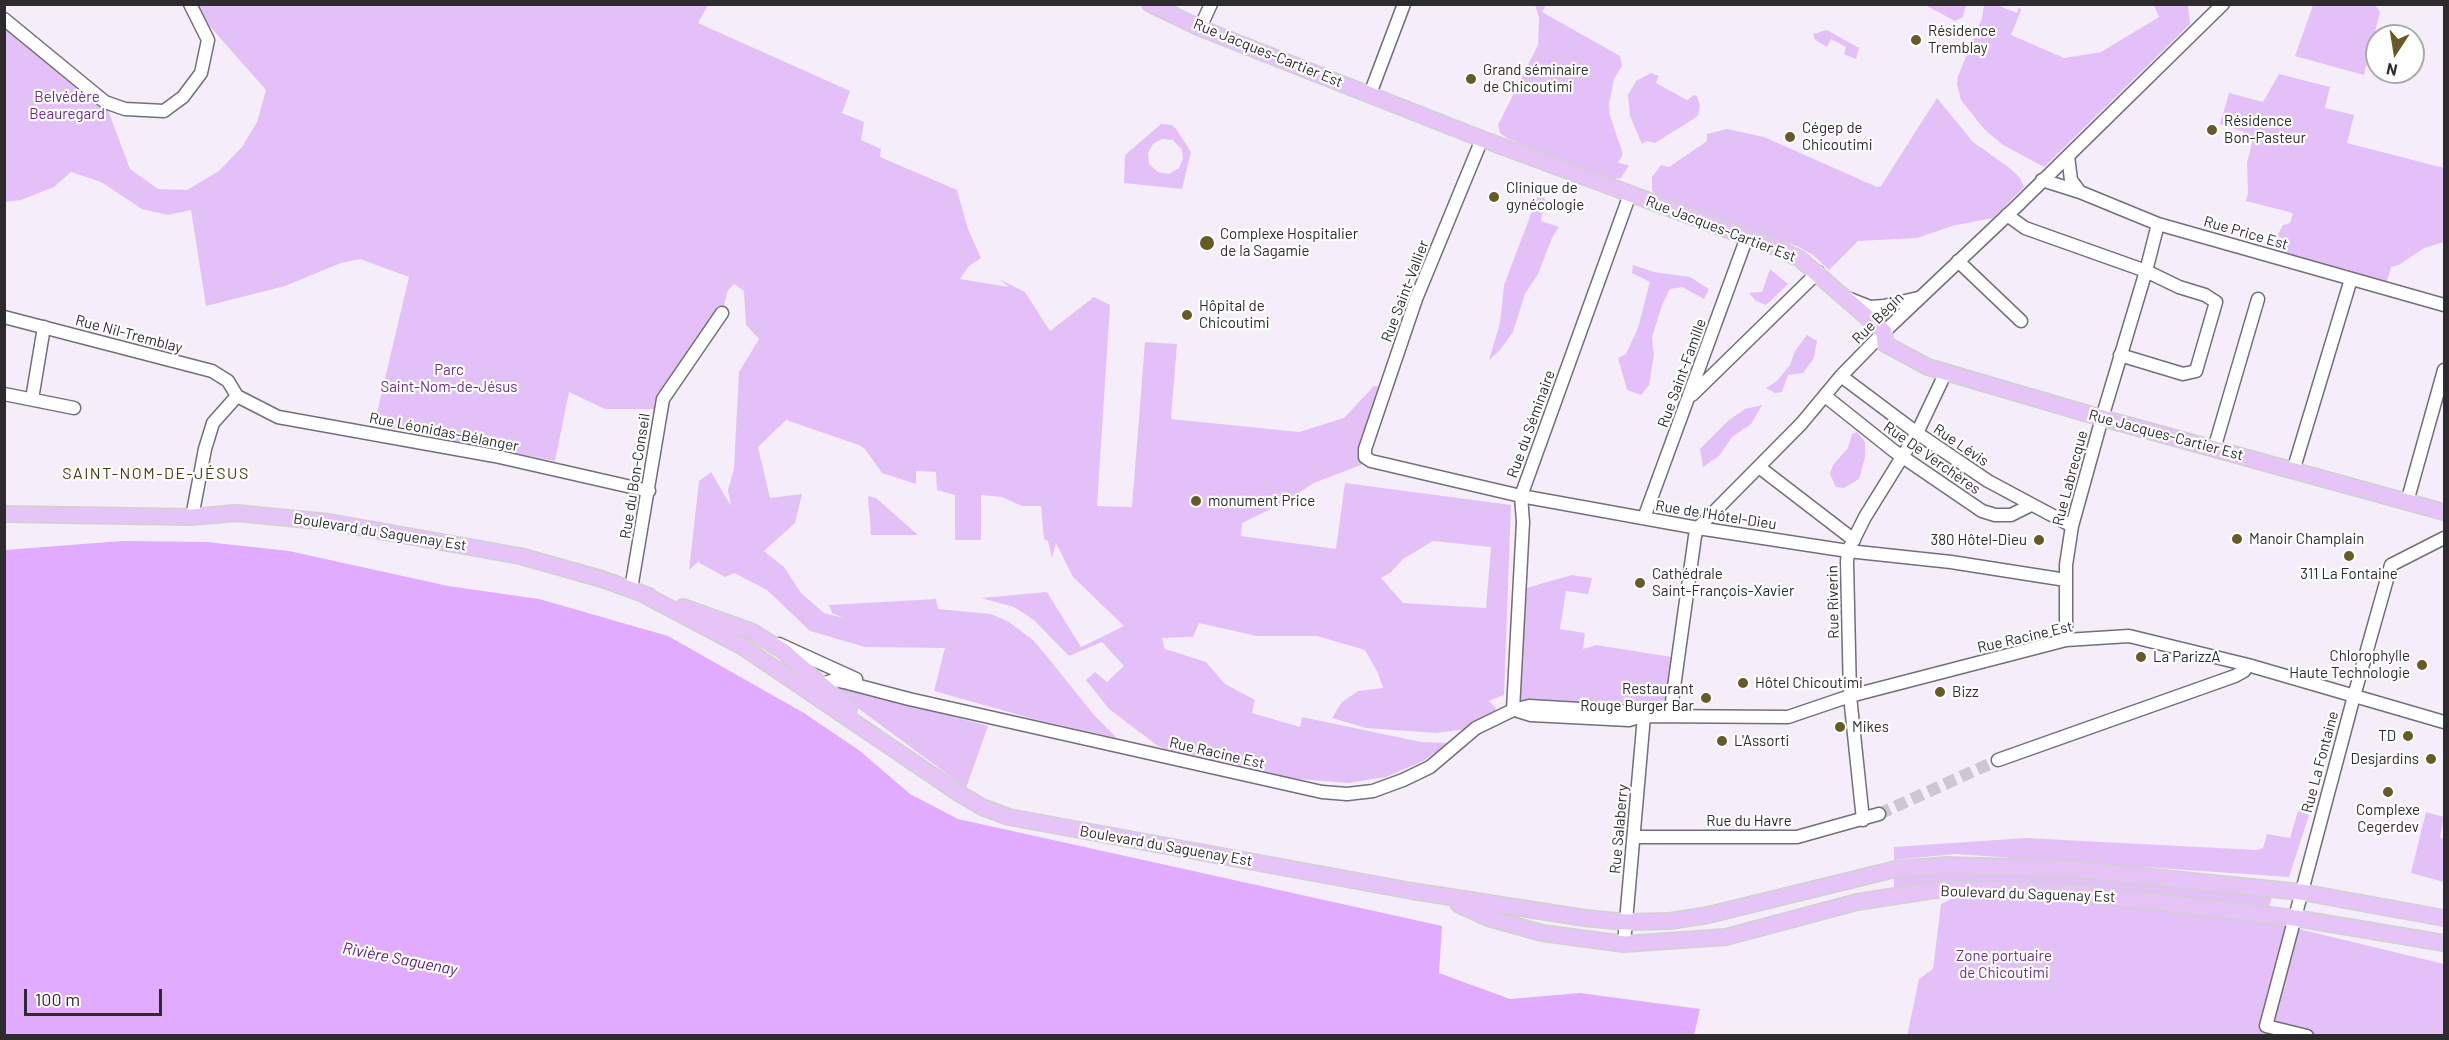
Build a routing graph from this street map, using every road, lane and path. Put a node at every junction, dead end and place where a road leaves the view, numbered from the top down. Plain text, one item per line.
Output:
1 (190, 4) edge
2 (1150, 4) edge
3 (1211, 4) edge
4 (1404, 4) edge
5 (2214, 7) edge
6 (4, 20) edge
7 (1200, 28) junction
8 (1370, 94) junction
9 (1482, 139) junction
10 (2068, 156) junction
11 (2042, 180) junction
12 (2080, 192) junction
13 (1630, 194) junction
14 (2007, 215) junction
15 (2158, 224) junction
16 (1747, 237) junction
17 (1958, 261) junction
18 (2146, 271) junction
19 (1818, 272) junction
20 (2351, 279) junction
21 (1846, 298) junction
22 (1919, 298) junction
23 (2258, 299) dead end
24 (2445, 305) edge
25 (722, 313) dead end
26 (4, 317) edge
27 (2020, 321) dead end
28 (44, 327) junction
29 (1884, 332) junction
30 (2120, 355) junction
31 (2445, 370) edge
32 (1946, 372) junction
33 (1841, 376) junction
34 (4, 394) edge
35 (237, 396) junction
36 (1825, 396) junction
37 (1690, 397) junction
38 (32, 399) junction
39 (74, 408) dead end
40 (2102, 418) junction
41 (1917, 433) junction
42 (2214, 449) junction
43 (1365, 457) joint
44 (1902, 458) junction
45 (1759, 467) junction
46 (2294, 471) junction
47 (649, 490) junction
48 (1521, 496) junction
49 (2407, 502) junction
50 (2031, 505) junction
51 (2445, 512) edge
52 (4, 514) edge
53 (192, 517) junction
54 (1644, 518) junction
55 (2072, 526) junction
56 (1698, 528) junction
57 (2445, 538) edge
58 (1851, 545) junction
59 (2066, 580) junction
60 (636, 591) junction
61 (753, 633) junction
62 (2066, 640) junction
63 (2248, 665) junction
64 (822, 684) junction
65 (803, 687) junction
66 (896, 695) junction
67 (1850, 696) junction
68 (2354, 696) junction
69 (1513, 710) junction
70 (1644, 716) junction
71 (1670, 716) junction
72 (2445, 722) edge
73 (907, 757) junction
74 (1998, 760) tunnel mouth
75 (1879, 814) tunnel mouth
76 (1863, 820) junction
77 (1634, 837) junction
78 (2301, 892) junction
79 (1441, 896) junction
80 (2295, 918) junction
81 (2445, 918) edge
82 (1626, 922) junction
83 (2445, 943) edge
84 (1624, 944) junction
85 (2307, 1035) edge

1 - 6 street
2 - 7 main road, Rue Jacques-Cartier Est
3 - 7 street
4 - 8 street
5 - 10 street, Rue Bégin
7 - 8 main road, Rue Jacques-Cartier Est
8 - 9 main road, Rue Jacques-Cartier Est
9 - 13 main road, Rue Jacques-Cartier Est
9 - 43 street, Rue Saint-Vallier
10 - 11 street, Rue Bégin
10 - 12 street
11 - 12 street, Rue Price Est
11 - 14 street, Rue Bégin
12 - 15 street, Rue Price Est
13 - 16 main road, Rue Jacques-Cartier Est
13 - 48 street, Rue du Séminaire
14 - 17 street, Rue Bégin
14 - 18 street
15 - 18 street, Rue Labrecque
15 - 20 street, Rue Price Est
16 - 19 main road, Rue Jacques-Cartier Est
16 - 37 street, Rue Saint-Famille
17 - 22 street, Rue Bégin
17 - 27 street
18 - 30 street, Rue Labrecque
18 - 30 street
19 - 21 main road, Rue Jacques-Cartier Est
19 - 37 street
20 - 24 street, Rue Price Est
20 - 46 street
21 - 22 street
21 - 29 main road, Rue Jacques-Cartier Est
22 - 29 street, Rue Bégin
23 - 42 street
25 - 47 street, Rue du Bon-Conseil
26 - 28 street, Rue Nil-Tremblay
28 - 35 street, Rue Nil-Tremblay
28 - 38 street
29 - 32 main road, Rue Jacques-Cartier Est
29 - 33 street, Rue Bégin
30 - 40 street, Rue Labrecque
31 - 49 street
32 - 40 main road, Rue Jacques-Cartier Est
32 - 41 street, Rue Riverin
33 - 36 street, Rue Bégin
33 - 41 street, Rue Lévis
34 - 38 street
35 - 47 street, Rue Léonidas-Bélanger
35 - 53 street
36 - 44 street, Rue De Verchères
36 - 45 street, Rue Bégin
37 - 54 street, Rue Saint-Famille
38 - 39 street
40 - 42 main road, Rue Jacques-Cartier Est
40 - 55 street, Rue Labrecque
41 - 44 street, Rue Riverin
41 - 50 street, Rue Lévis
42 - 46 main road, Rue Jacques-Cartier Est
43 - 48 street, Rue de l'Hôtel-Dieu
44 - 50 street, Rue De Verchères
44 - 58 street, Rue Riverin
45 - 56 street, Rue Bégin
45 - 58 street
46 - 49 main road, Rue Jacques-Cartier Est
47 - 60 street, Rue du Bon-Conseil
48 - 54 street, Rue de l'Hôtel-Dieu
48 - 69 street, Rue du Séminaire
49 - 51 main road, Rue Jacques-Cartier Est
50 - 55 street, Rue Lévis
52 - 53 main road, Boulevard du Saguenay Est
53 - 60 main road, Boulevard du Saguenay Est
54 - 56 street, Rue de l'Hôtel-Dieu
55 - 59 street, Rue Labrecque
56 - 58 street, Rue de l'Hôtel-Dieu
56 - 71 street
57 - 68 street, Rue La Fontaine
58 - 59 street, Rue de l'Hôtel-Dieu
58 - 67 street, Rue Riverin
59 - 62 street, Rue Labrecque
60 - 61 main road, Boulevard du Saguenay Est
60 - 65 main road, Boulevard du Saguenay Est
61 - 64 main road, Boulevard du Saguenay Est
61 - 66 street, Rue Racine Est
62 - 63 street, Rue Racine Est
62 - 67 street, Rue Racine Est
63 - 68 street, Rue Racine Est
63 - 74 street
64 - 65 street, Rue Racine Est
64 - 66 street, Rue Racine Est
64 - 73 main road, Boulevard du Saguenay Est
65 - 73 main road, Boulevard du Saguenay Est
66 - 69 street, Rue Racine Est
67 - 71 street, Rue Racine Est
67 - 76 street, Rue Riverin
68 - 72 street, Rue Racine Est
68 - 78 street, Rue La Fontaine
69 - 70 street, Rue Racine Est
70 - 71 street, Rue Racine Est
70 - 77 street, Rue Salaberry
73 - 79 main road, Boulevard du Saguenay Est
75 - 76 street, Rue du Havre
76 - 77 street, Rue du Havre
77 - 82 street, Rue Salaberry
78 - 80 street, Rue La Fontaine
78 - 81 main road, Boulevard du Saguenay Est
78 - 82 main road, Boulevard du Saguenay Est
79 - 82 main road, Boulevard du Saguenay Est
79 - 84 main road, Boulevard du Saguenay Est
80 - 83 main road, Boulevard du Saguenay Est
80 - 84 main road, Boulevard du Saguenay Est
80 - 85 street, Rue La Fontaine
82 - 84 street, Rue Salaberry

